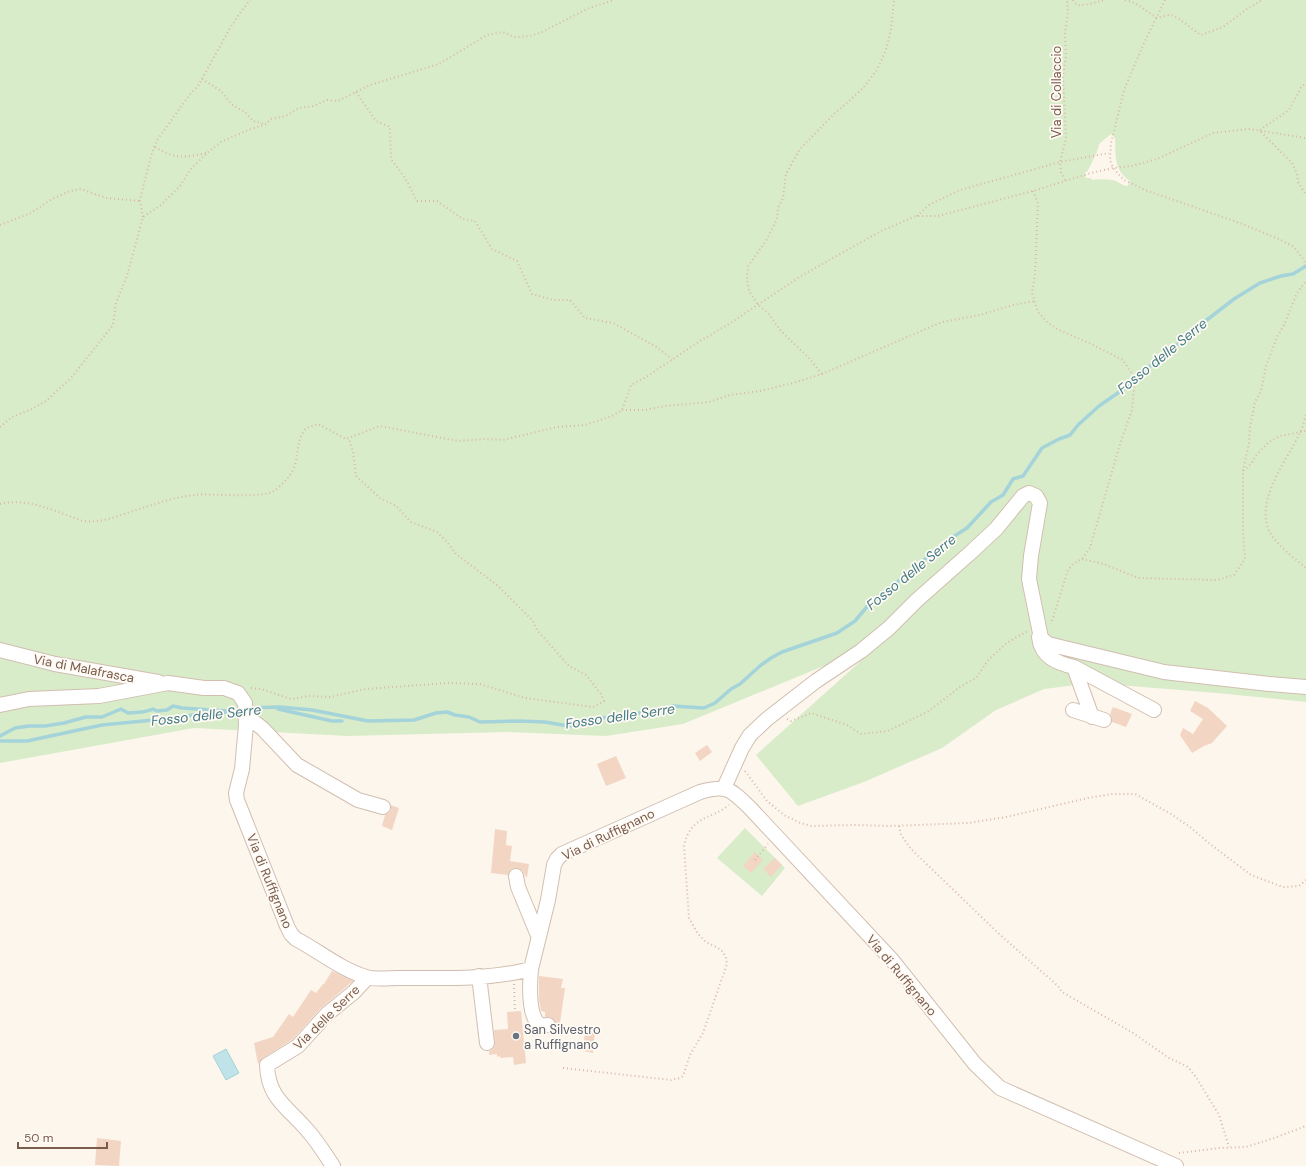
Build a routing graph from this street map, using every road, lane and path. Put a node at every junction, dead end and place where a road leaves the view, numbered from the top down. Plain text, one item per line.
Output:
1 (250, 0) edge
2 (614, 0) edge
3 (894, 0) edge
4 (1067, 0) edge
5 (1073, 0) edge
6 (1106, 0) edge
7 (1125, 0) edge
8 (1165, 0) edge
9 (1262, 0) edge
10 (1157, 18) junction
11 (202, 78) junction
12 (1306, 84) edge
13 (356, 92) junction
14 (266, 124) junction
15 (1260, 131) junction
16 (1306, 138) edge
17 (155, 147) junction
18 (207, 153) junction
19 (1110, 153) junction
20 (1060, 162) junction
21 (1112, 168) junction
22 (1065, 180) junction
23 (1034, 191) junction
24 (1306, 195) edge
25 (140, 201) junction
26 (916, 216) junction
27 (143, 217) junction
28 (0, 225) edge
29 (1306, 266) edge
30 (1306, 281) edge
31 (1035, 301) junction
32 (758, 305) junction
33 (672, 359) junction
34 (822, 374) junction
35 (622, 410) junction
36 (1306, 415) edge
37 (0, 427) edge
38 (1306, 431) edge
39 (1301, 432) junction
40 (349, 439) junction
41 (1243, 471) junction
42 (0, 504) edge
43 (1082, 559) junction
44 (1306, 568) edge
45 (1039, 630) junction
46 (1048, 644) junction
47 (0, 650) edge
48 (1074, 667) junction
49 (168, 683) junction
50 (1306, 686) edge
51 (0, 704) edge
52 (243, 704) junction
53 (1073, 710) dead end
54 (1154, 710) dead end
55 (777, 711) junction
56 (737, 761) junction
57 (728, 790) junction
58 (383, 807) dead end
59 (899, 826) junction
60 (775, 835) junction
61 (755, 860) dead end
62 (516, 876) dead end
63 (1306, 880) edge
64 (539, 936) junction
65 (530, 969) junction
66 (514, 973) junction
67 (479, 976) junction
68 (367, 978) junction
69 (515, 1011) dead end
70 (548, 1024) dead end
71 (487, 1043) dead end
72 (563, 1068) dead end
73 (1306, 1126) edge
74 (1229, 1147) junction
75 (1159, 1162) edge
76 (333, 1166) edge
77 (1176, 1166) edge

1 - 11 path
2 - 13 path
3 - 32 path
4 - 20 path, Via di Collaccio
5 - 6 path
7 - 10 path
8 - 10 path
9 - 10 path
10 - 19 path
11 - 14 path
11 - 17 path
12 - 15 path
13 - 14 path
13 - 33 path
14 - 18 path
15 - 16 path
15 - 21 path
15 - 24 path
17 - 18 path
17 - 25 path
18 - 27 path
19 - 20 path
19 - 21 path
20 - 22 path
20 - 26 path
21 - 22 path
21 - 29 path
22 - 23 path
23 - 26 path
23 - 31 path
25 - 27 path
25 - 28 path
26 - 32 path
27 - 37 path
30 - 41 path
31 - 34 path
31 - 43 path
32 - 33 path
32 - 34 path
33 - 35 path
34 - 35 path
35 - 40 path
36 - 39 path
38 - 39 path
39 - 41 path
39 - 44 path
40 - 42 path
40 - 52 path
41 - 43 path
43 - 46 path
45 - 46 street
45 - 48 street
45 - 55 path
45 - 55 street
46 - 50 street
47 - 49 street, Via di Malafrasca
48 - 53 street
48 - 54 street
49 - 51 street
49 - 52 street
52 - 58 street
52 - 68 street, Via di Ruffignano
55 - 56 street
56 - 57 street
56 - 59 path
57 - 60 street, Via di Ruffignano
57 - 64 street, Via di Ruffignano
57 - 72 path
59 - 63 path
59 - 74 path
60 - 61 path
60 - 75 street, Via di Ruffignano
62 - 64 street
64 - 65 street, Via di Ruffignano
65 - 66 street, Via di Ruffignano
65 - 70 street
66 - 67 street, Via di Ruffignano
66 - 69 path
67 - 68 street, Via di Ruffignano
67 - 71 street
68 - 76 street, Via delle Serre
73 - 74 path
74 - 75 path
75 - 77 street, Via di Ruffignano

